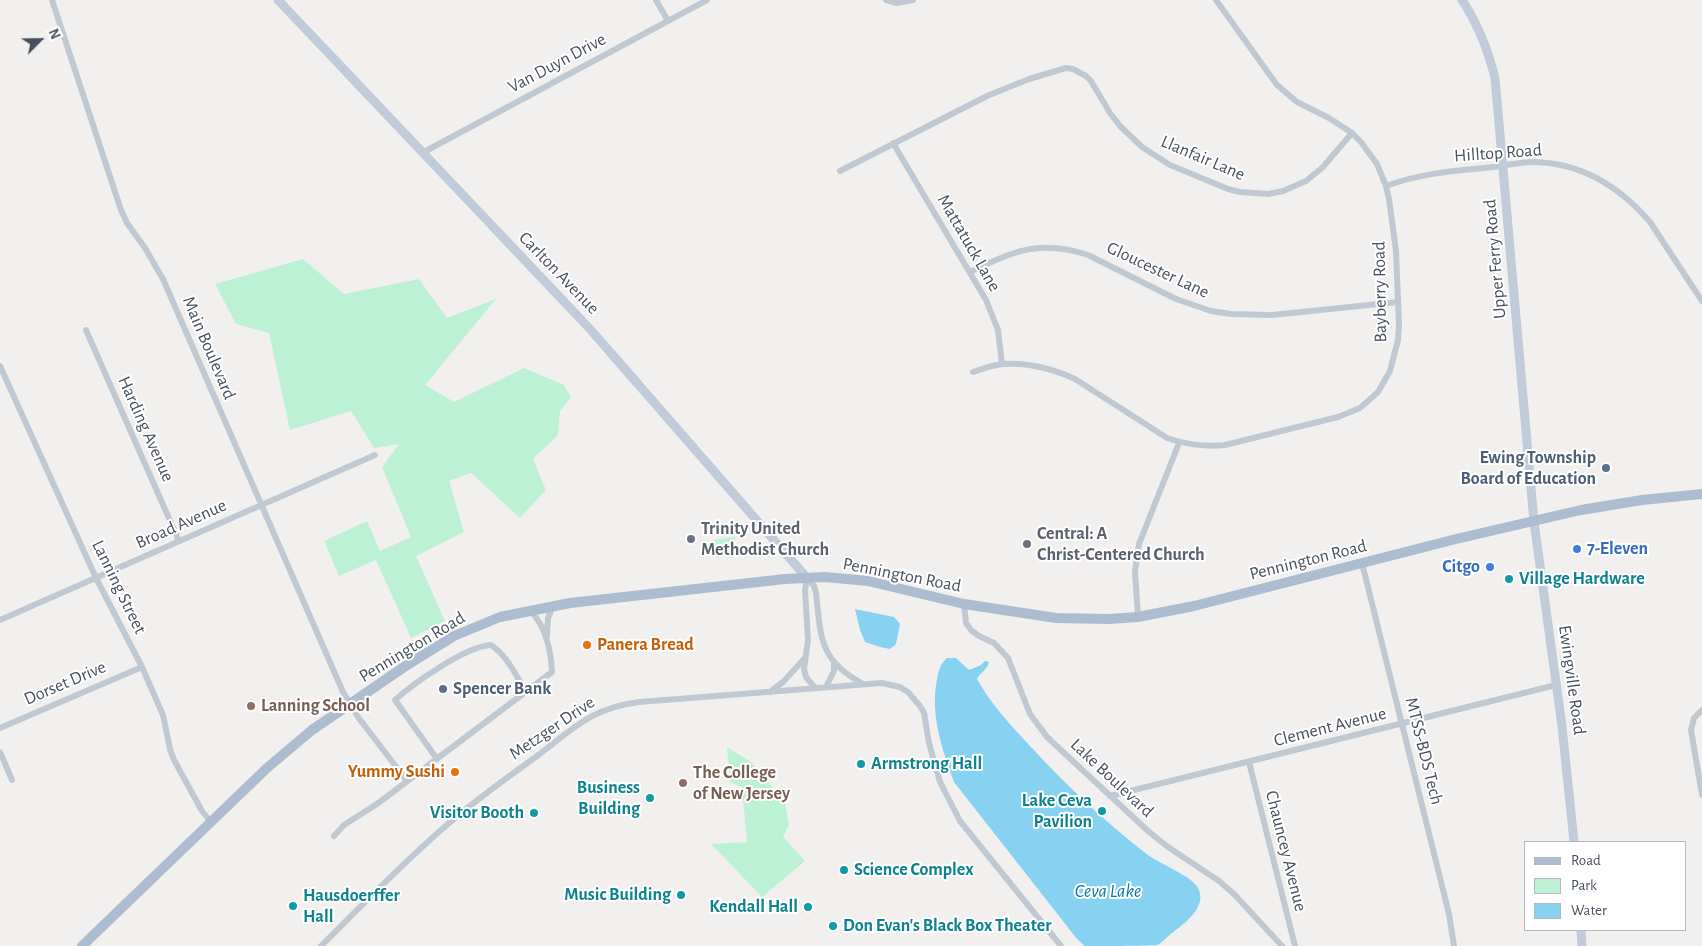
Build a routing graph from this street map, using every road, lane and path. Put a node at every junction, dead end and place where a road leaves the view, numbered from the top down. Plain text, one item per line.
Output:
1 (52, 0) edge
2 (278, 0) edge
3 (656, 0) edge
4 (707, 0) edge
5 (886, 0) edge
6 (913, 0) edge
7 (1216, 0) edge
8 (1462, 0) edge
9 (668, 21) junction
10 (1352, 133) junction
11 (893, 144) junction
12 (422, 153) junction
13 (1503, 166) junction
14 (840, 171) dead end
15 (1386, 186) junction
16 (970, 272) junction
17 (1702, 301) edge
18 (1398, 302) junction
19 (86, 330) dead end
20 (1002, 364) junction
21 (0, 366) edge
22 (972, 372) dead end
23 (1179, 442) junction
24 (375, 455) dead end
25 (1702, 494) edge
26 (260, 505) junction
27 (1534, 522) junction
28 (179, 541) junction
29 (1362, 563) junction
30 (96, 578) junction
31 (807, 578) junction
32 (964, 604) junction
33 (553, 606) junction
34 (530, 610) junction
35 (1138, 617) junction
36 (0, 620) edge
37 (547, 638) junction
38 (805, 658) junction
39 (833, 662) junction
40 (142, 667) junction
41 (863, 684) junction
42 (1556, 685) junction
43 (826, 687) junction
44 (815, 688) junction
45 (526, 691) junction
46 (770, 692) junction
47 (349, 705) junction
48 (1702, 710) edge
49 (1402, 724) junction
50 (0, 728) edge
51 (0, 752) edge
52 (437, 759) junction
53 (1249, 762) junction
54 (12, 780) dead end
55 (407, 781) junction
56 (1702, 795) edge
57 (1110, 796) junction
58 (210, 821) junction
59 (334, 836) dead end
60 (1574, 841) edge
61 (1581, 931) edge
62 (82, 946) edge
63 (321, 946) edge
64 (1061, 946) edge
65 (1282, 946) edge
66 (1295, 946) edge
67 (1454, 946) edge
68 (1582, 946) edge

1 - 26 street, Main Boulevard
2 - 12 main road, Carlton Avenue
3 - 9 street
4 - 9 street, Van Duyn Drive
5 - 6 street
7 - 10 street, Bayberry Road
8 - 13 main road, Upper Ferry Road
9 - 12 street, Van Duyn Drive
10 - 11 street, Llanfair Lane
10 - 15 street, Bayberry Road
11 - 14 street, Llanfair Lane
11 - 16 street, Mattatuck Lane
12 - 31 main road, Carlton Avenue
13 - 15 street, Hilltop Road
13 - 17 street, Hilltop Road
13 - 27 main road, Upper Ferry Road
15 - 18 street, Bayberry Road
16 - 18 street, Gloucester Lane
16 - 20 street, Mattatuck Lane
18 - 23 street, Bayberry Road
19 - 28 street, Harding Avenue
20 - 22 street, Bayberry Road
20 - 23 street, Bayberry Road
21 - 30 street, Lanning Street
23 - 35 street
24 - 26 street, Broad Avenue
25 - 27 main road, Pennington Road
26 - 28 street, Broad Avenue
26 - 47 street, Main Boulevard
27 - 29 main road, Pennington Road
27 - 42 main road, Ewingville Road
28 - 30 street, Broad Avenue
29 - 35 main road, Pennington Road
29 - 49 street, MTSS-BDS Tech
30 - 36 street, Broad Avenue
30 - 40 street, Lanning Street
31 - 32 main road, Pennington Road
31 - 33 main road, Pennington Road
31 - 38 street
31 - 39 street
32 - 35 main road, Pennington Road
32 - 57 street, Lake Boulevard
33 - 34 main road, Pennington Road
33 - 37 street
34 - 37 street
34 - 47 main road, Pennington Road
37 - 45 street
38 - 44 street
38 - 46 street
39 - 41 street
39 - 43 street
40 - 50 street, Dorset Drive
40 - 58 street, Lanning Street
41 - 43 street, Metzger Drive
41 - 64 street, Metzger Drive
42 - 49 street, Clement Avenue
42 - 60 main road, Ewingville Road
43 - 44 street, Metzger Drive
44 - 46 street, Metzger Drive
45 - 52 street
45 - 52 street
46 - 63 street, Metzger Drive
47 - 55 street, Main Boulevard
47 - 58 main road, Pennington Road
48 - 56 street
49 - 53 street, Clement Avenue
49 - 67 street, MTSS-BDS Tech
51 - 54 street
52 - 55 street
53 - 57 street, Clement Avenue
53 - 66 street, Chauncey Avenue
55 - 59 street
57 - 65 street, Lake Boulevard
58 - 62 main road, Pennington Road
61 - 68 main road

